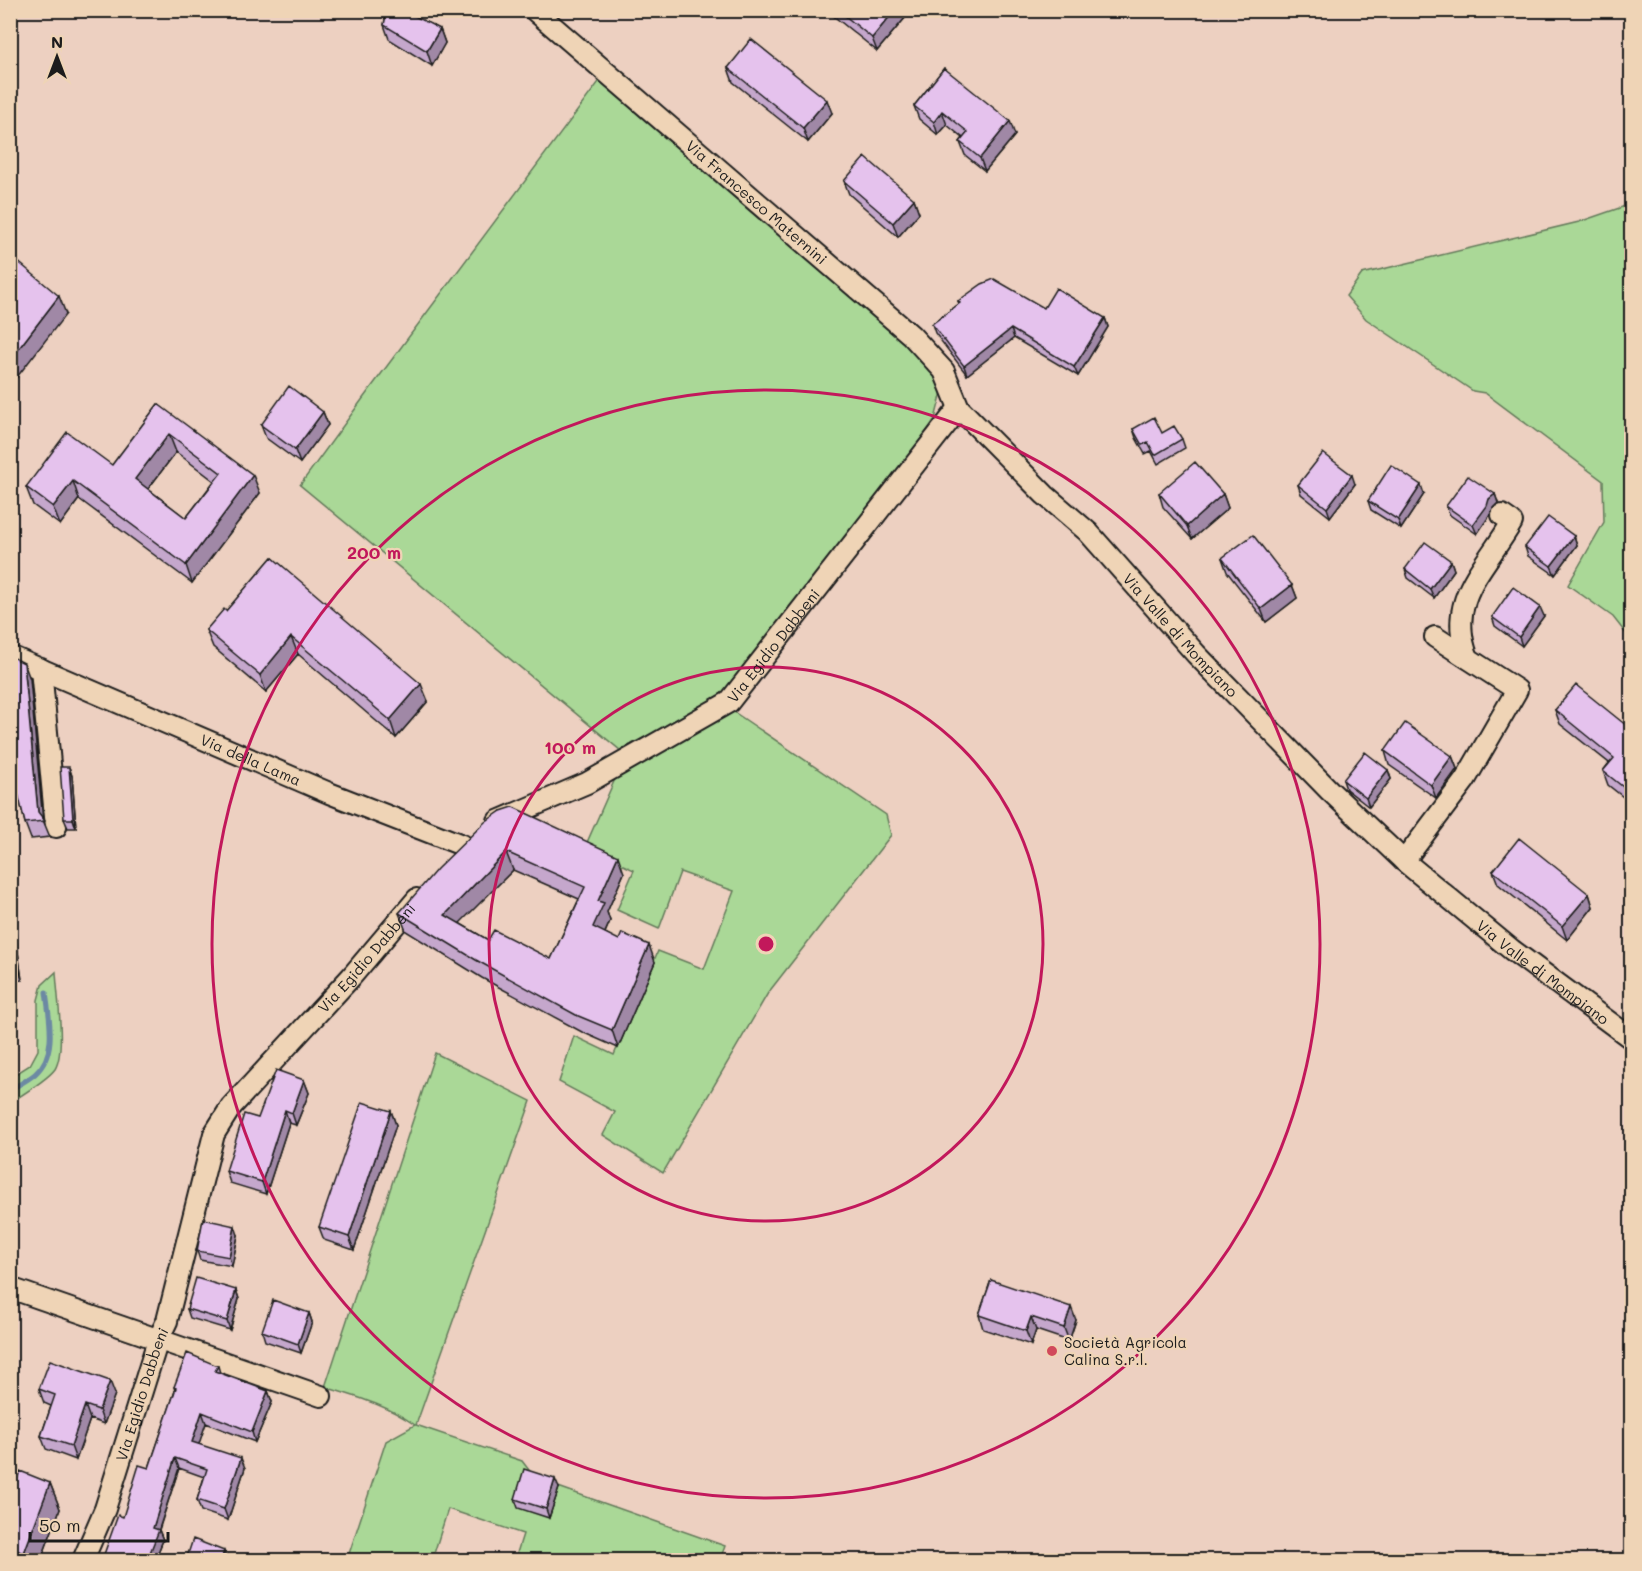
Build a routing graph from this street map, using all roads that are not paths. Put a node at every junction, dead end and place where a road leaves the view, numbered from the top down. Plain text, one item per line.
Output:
1 (534, 10) edge
2 (959, 408) junction
3 (1512, 522) dead end
4 (1435, 637) dead end
5 (10, 656) edge
6 (1468, 658) junction
7 (41, 669) junction
8 (56, 827) dead end
9 (462, 845) junction
10 (1404, 861) junction
11 (448, 862) edge
12 (425, 889) edge
13 (1630, 1034) edge
14 (10, 1288) edge
15 (158, 1340) junction
16 (321, 1396) dead end
17 (83, 1560) edge

1 - 2 street, Via Francesco Maternini
2 - 9 street, Via Egidio Dabbeni
2 - 10 street, Via Valle di Mompiano
3 - 6 street
4 - 6 street
5 - 7 street, Via della Lama
6 - 10 street
7 - 8 street
7 - 9 street, Via della Lama
9 - 11 street, Via Egidio Dabbeni
10 - 13 street, Via Valle di Mompiano
12 - 15 street, Via Egidio Dabbeni
14 - 15 street
15 - 16 street
15 - 17 street, Via Egidio Dabbeni

